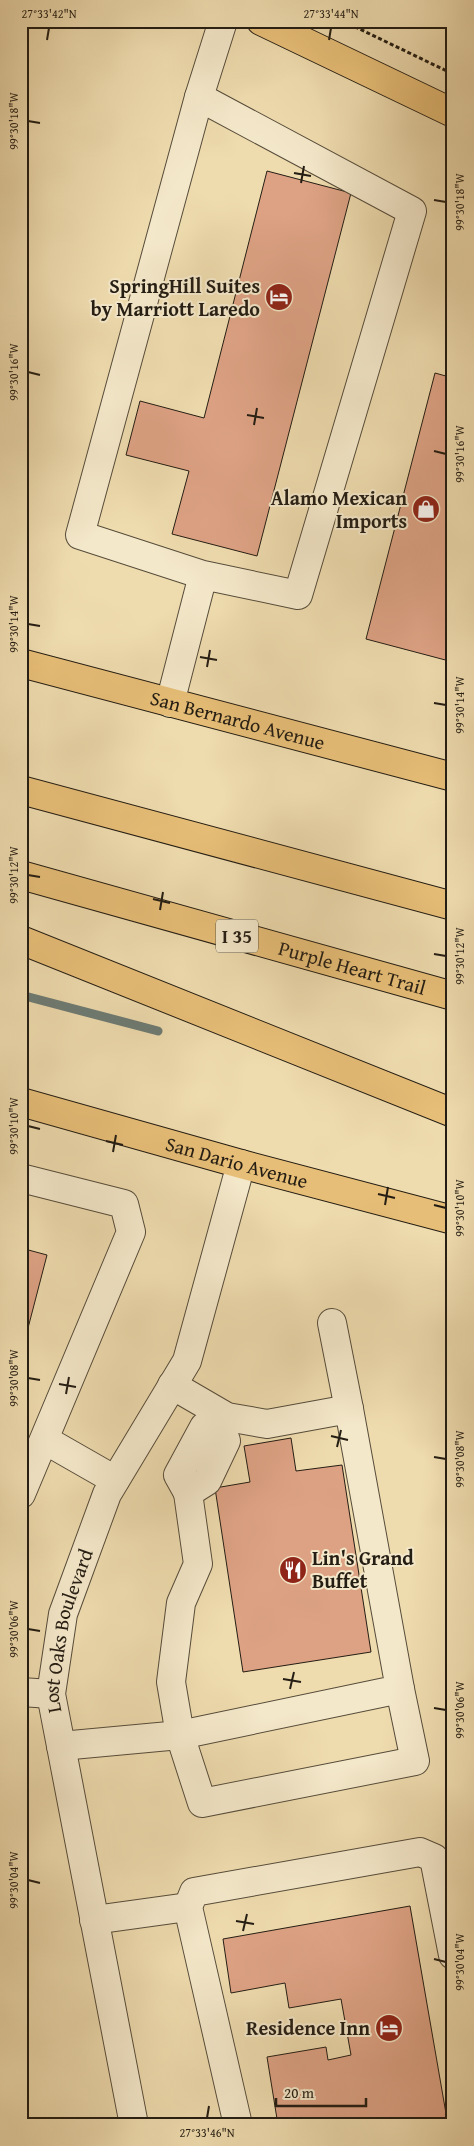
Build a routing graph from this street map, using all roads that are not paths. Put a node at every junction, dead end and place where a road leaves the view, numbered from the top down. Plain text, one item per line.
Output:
1 (222, 21) edge
2 (261, 21) edge
3 (199, 97) junction
4 (453, 113) edge
5 (203, 575) junction
6 (21, 663) edge
7 (170, 703) junction
8 (453, 777) edge
9 (21, 790) edge
10 (21, 875) edge
11 (453, 906) edge
12 (21, 940) edge
13 (453, 996) edge
14 (21, 1102) edge
15 (453, 1113) edge
16 (241, 1164) junction
17 (21, 1178) edge
18 (453, 1220) edge
19 (332, 1323) dead end
20 (172, 1385) junction
21 (348, 1409) junction
22 (224, 1422) junction
23 (44, 1440) junction
24 (27, 1465) edge
25 (115, 1480) junction
26 (21, 1494) edge
27 (400, 1689) junction
28 (21, 1692) edge
29 (51, 1694) junction
30 (180, 1735) junction
31 (61, 1746) junction
32 (188, 1907) junction
33 (94, 1920) junction
34 (453, 1955) edge
35 (134, 2125) edge
36 (238, 2125) edge

1 - 3 lane
2 - 4 main road
3 - 5 lane
3 - 5 lane
5 - 7 lane
6 - 7 main road, San Bernardo Avenue
7 - 8 main road, San Bernardo Avenue
9 - 11 main road
10 - 13 main road, Purple Heart Trail / I 35
12 - 15 main road
14 - 16 main road, San Dario Avenue
16 - 18 main road, San Dario Avenue
16 - 20 lane, Lost Oaks Boulevard
17 - 23 lane
19 - 21 lane
20 - 22 lane
20 - 25 lane, Lost Oaks Boulevard
21 - 22 lane
21 - 27 lane
22 - 30 lane
23 - 24 lane
23 - 25 lane
24 - 26 lane
25 - 29 lane, Lost Oaks Boulevard
27 - 30 lane
27 - 30 lane
28 - 29 lane
29 - 31 lane, Lost Oaks Boulevard
30 - 31 lane
31 - 33 lane, Lost Oaks Boulevard
32 - 33 lane
32 - 34 lane
32 - 36 lane
33 - 35 lane, Lost Oaks Boulevard

